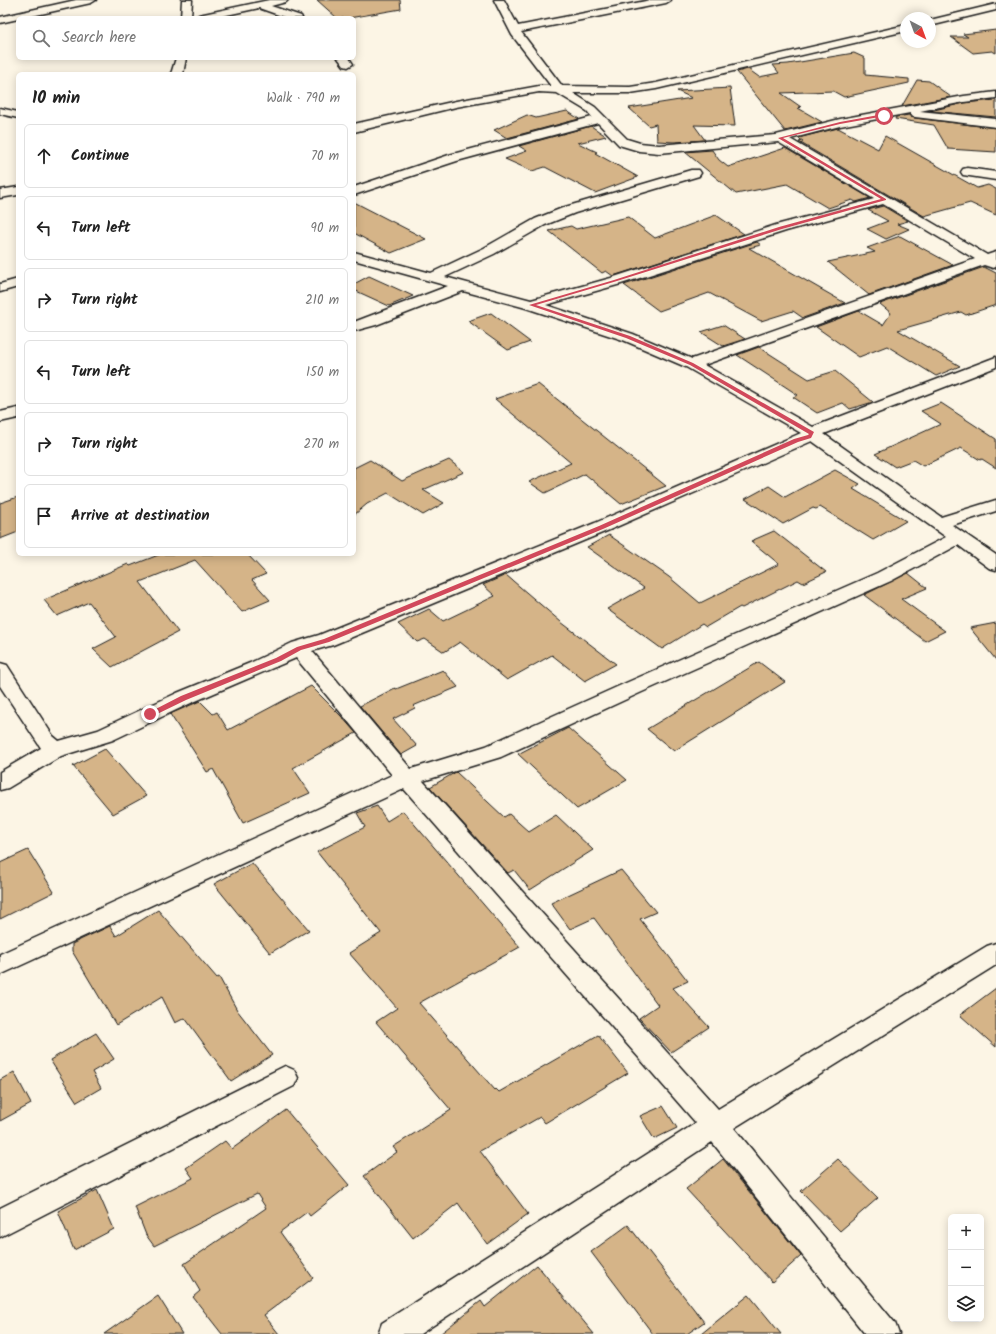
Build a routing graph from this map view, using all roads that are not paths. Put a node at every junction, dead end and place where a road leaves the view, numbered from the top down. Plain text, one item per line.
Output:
1 (91, 0) edge
2 (187, 0) edge
3 (283, 0) edge
4 (499, 0) edge
5 (666, 0) edge
6 (972, 3) dead end
7 (259, 5) junction
8 (615, 5) edge
9 (8, 7) dead end
10 (996, 7) edge
11 (984, 10) junction
12 (31, 12) junction
13 (186, 16) edge
14 (208, 16) edge
15 (291, 16) edge
16 (996, 17) edge
17 (0, 20) edge
18 (936, 22) edge
19 (900, 29) edge
20 (515, 30) junction
21 (180, 60) edge
22 (178, 72) edge
23 (559, 89) junction
24 (996, 95) edge
25 (0, 111) edge
26 (899, 113) junction
27 (16, 115) edge
28 (600, 119) junction
29 (996, 123) edge
30 (356, 128) edge
31 (780, 138) junction
32 (967, 172) dead end
33 (695, 173) dead end
34 (996, 176) edge
35 (356, 190) edge
36 (16, 191) edge
37 (0, 194) edge
38 (884, 200) junction
39 (356, 257) edge
40 (992, 261) edge
41 (431, 278) junction
42 (16, 284) edge
43 (462, 286) junction
44 (0, 288) edge
45 (531, 305) junction
46 (356, 326) edge
47 (996, 362) edge
48 (692, 364) junction
49 (16, 413) edge
50 (0, 417) edge
51 (812, 433) junction
52 (996, 505) edge
53 (939, 523) junction
54 (960, 537) junction
55 (996, 564) edge
56 (299, 648) junction
57 (0, 670) edge
58 (55, 750) junction
59 (407, 778) junction
60 (0, 782) edge
61 (996, 953) edge
62 (0, 965) edge
63 (285, 1078) dead end
64 (715, 1124) junction
65 (0, 1222) edge
66 (393, 1334) edge
67 (884, 1334) edge

1 - 12 street
2 - 13 street
3 - 7 street
4 - 20 street
5 - 8 street
6 - 11 street
7 - 14 street
7 - 15 street
8 - 20 street
9 - 12 street
10 - 11 street
11 - 16 street
11 - 18 street
12 - 17 street
19 - 23 street
20 - 23 street
21 - 22 street
23 - 28 street
23 - 30 street
24 - 26 street
25 - 27 street
26 - 29 street
26 - 31 street
28 - 31 street
28 - 35 street
31 - 38 street
32 - 34 street
33 - 41 street
36 - 37 street
38 - 40 street
38 - 45 street
39 - 41 street
40 - 48 street
41 - 43 street
42 - 44 street
43 - 45 street
43 - 46 street
45 - 48 street
47 - 51 street
48 - 51 street
49 - 50 street
51 - 53 street
51 - 56 street
52 - 53 street
53 - 54 street
54 - 55 street
54 - 59 street
56 - 58 street
56 - 59 street
57 - 58 street
58 - 60 street
59 - 62 street
59 - 64 street
61 - 64 street
63 - 65 street
64 - 66 street
64 - 67 street

